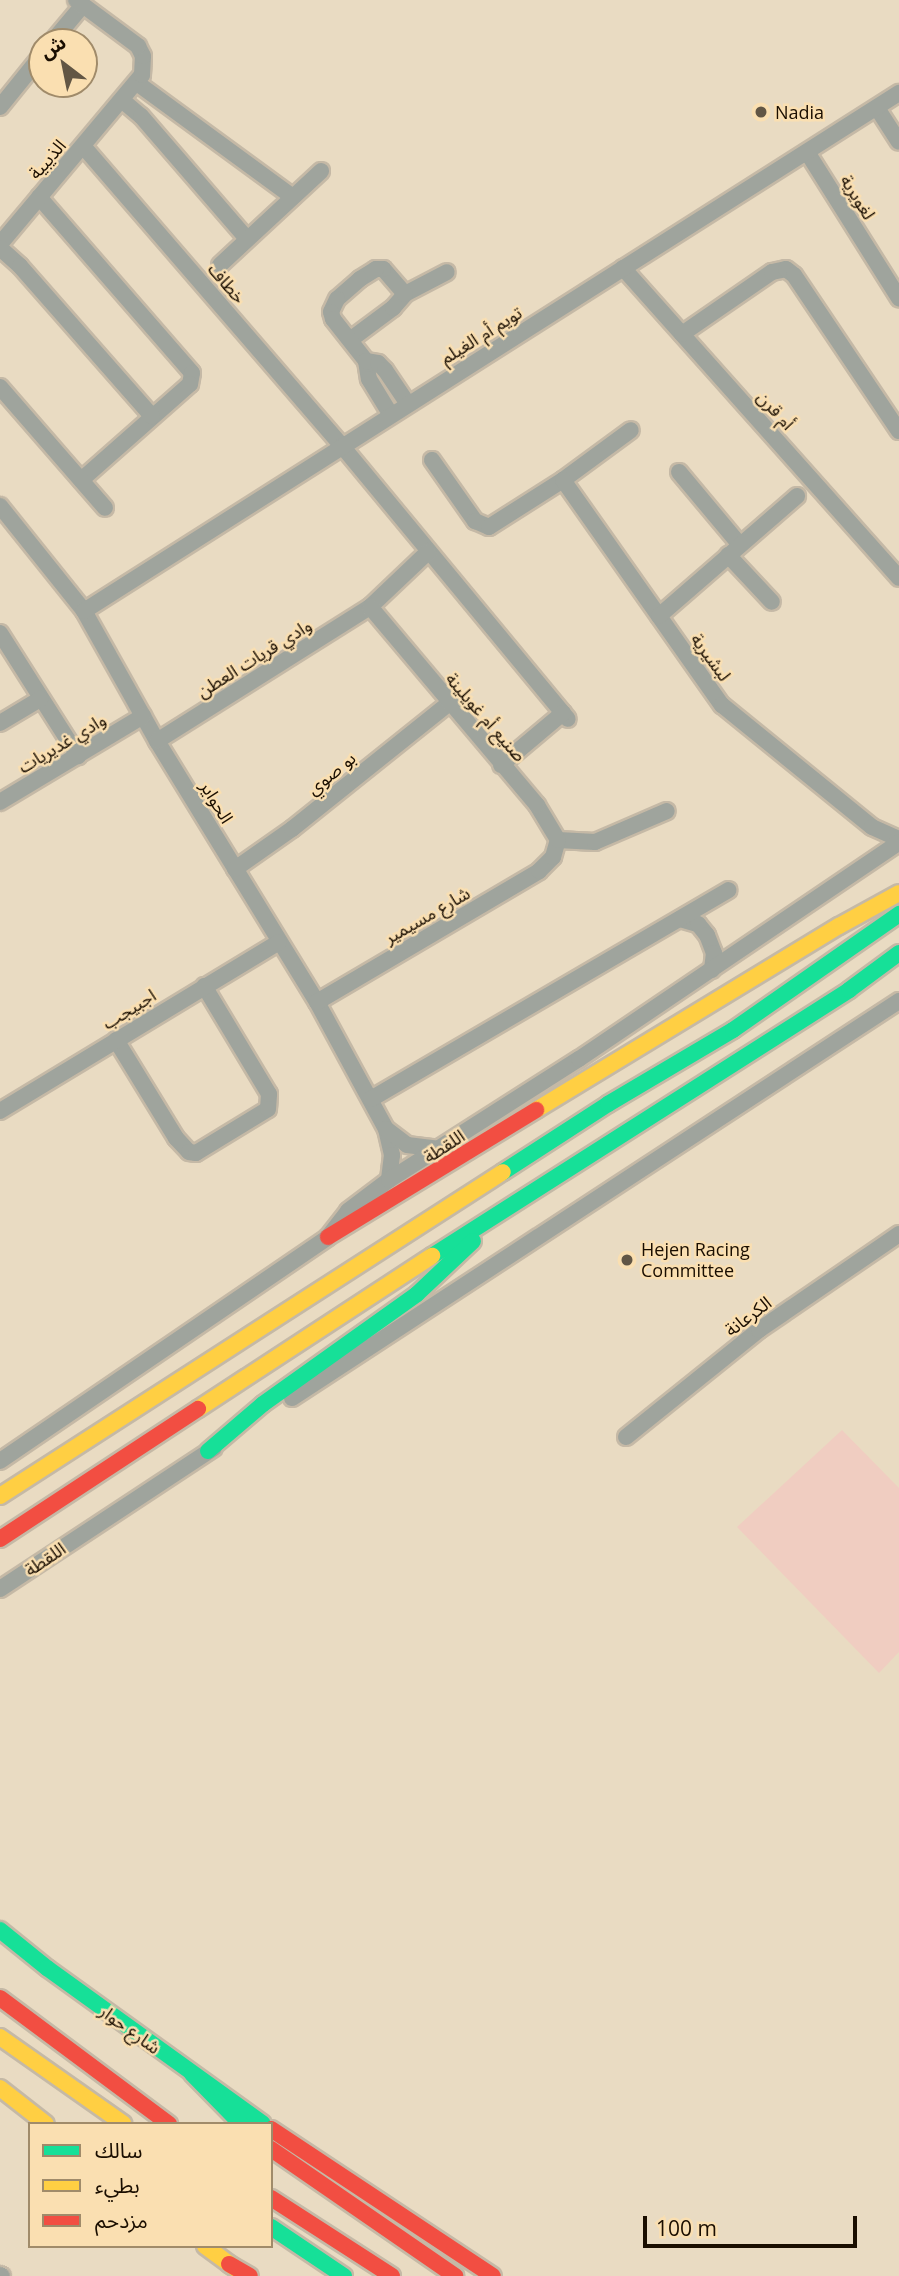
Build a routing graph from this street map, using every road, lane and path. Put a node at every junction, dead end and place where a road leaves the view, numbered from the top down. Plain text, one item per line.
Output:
1 (79, 2) edge
2 (61, 28) edge
3 (28, 72) edge
4 (137, 83) junction
5 (899, 93) edge
6 (123, 100) junction
7 (0, 107) edge
8 (173, 108) junction
9 (877, 108) junction
10 (154, 132) junction
11 (899, 142) edge
12 (83, 146) junction
13 (807, 152) junction
14 (321, 171) dead end
15 (39, 197) junction
16 (293, 197) junction
17 (247, 239) junction
18 (0, 246) edge
19 (220, 265) dead end
20 (623, 268) junction
21 (447, 272) dead end
22 (405, 294) junction
23 (899, 298) edge
24 (682, 334) junction
25 (350, 340) junction
26 (366, 361) junction
27 (0, 387) edge
28 (408, 404) junction
29 (391, 415) junction
30 (152, 416) junction
31 (631, 430) dead end
32 (899, 431) edge
33 (342, 446) junction
34 (432, 460) dead end
35 (679, 472) dead end
36 (81, 480) junction
37 (562, 480) junction
38 (797, 496) dead end
39 (0, 506) edge
40 (105, 508) dead end
41 (6, 524) edge
42 (734, 550) junction
43 (428, 552) junction
44 (899, 579) edge
45 (772, 603) dead end
46 (370, 607) junction
47 (84, 611) junction
48 (659, 616) junction
49 (0, 633) edge
50 (40, 699) junction
51 (448, 704) junction
52 (144, 716) junction
53 (0, 723) edge
54 (157, 741) junction
55 (74, 758) junction
56 (501, 765) junction
57 (0, 802) edge
58 (667, 811) dead end
59 (866, 822) junction
60 (558, 840) junction
61 (899, 841) edge
62 (875, 859) junction
63 (235, 869) junction
64 (728, 890) dead end
65 (899, 893) edge
66 (704, 905) junction
67 (899, 914) edge
68 (680, 919) junction
69 (710, 934) junction
70 (279, 943) junction
71 (740, 951) junction
72 (899, 953) edge
73 (712, 970) junction
74 (204, 986) junction
75 (899, 1001) edge
76 (317, 1002) junction
77 (116, 1040) junction
78 (371, 1099) junction
79 (0, 1111) edge
80 (386, 1129) junction
81 (504, 1130) junction
82 (446, 1145) junction
83 (389, 1180) junction
84 (494, 1215) junction
85 (899, 1234) edge
86 (328, 1237) junction
87 (626, 1437) dead end
88 (208, 1451) junction
89 (0, 1461) edge
90 (0, 1496) edge
91 (0, 1539) edge
92 (0, 1589) edge
93 (0, 1930) edge
94 (0, 1998) edge
95 (0, 2037) edge
96 (191, 2074) junction
97 (0, 2088) edge
98 (43, 2122) edge
99 (121, 2122) edge
100 (166, 2122) edge
101 (239, 2122) edge
102 (260, 2122) edge
103 (273, 2130) edge
104 (273, 2150) edge
105 (273, 2199) edge
106 (273, 2228) edge
107 (208, 2248) edge
108 (247, 2276) edge
109 (344, 2276) edge
110 (392, 2276) edge
111 (455, 2276) edge
112 (493, 2276) edge

1 - 2 street
1 - 4 street
3 - 7 street
4 - 6 street, الذيبية
4 - 8 street
5 - 9 street, تويم أم الغيلم
6 - 10 street
6 - 12 street, الذيبية
8 - 10 street
8 - 16 street
9 - 11 street
9 - 13 street, تويم أم الغيلم
10 - 17 street
12 - 15 street, الذيبية
12 - 33 street, خطاف
13 - 20 street, تويم أم الغيلم
13 - 23 street, لغويرية
14 - 16 street
15 - 18 street, الذيبية
15 - 30 street
16 - 17 street
17 - 19 street
18 - 30 street
20 - 24 street, أم قرن
20 - 28 street, تويم أم الغيلم
21 - 22 street
22 - 25 street
22 - 25 street
24 - 32 street
24 - 44 street, أم قرن
25 - 26 street
26 - 28 street
26 - 29 street
27 - 36 street
28 - 29 street, تويم أم الغيلم
29 - 33 street, تويم أم الغيلم
30 - 36 street
31 - 37 street
33 - 43 street
33 - 47 street, تويم أم الغيلم
34 - 37 street
35 - 42 street
36 - 40 street
37 - 48 street, لبشيرية
38 - 42 street
39 - 41 street, الحواير
41 - 47 street, الحواير
42 - 45 street
42 - 48 street
43 - 46 street
43 - 56 street
46 - 51 street, صنيع أم غويلينة
46 - 54 street, وادي قريات العطن
47 - 52 street, الحواير
48 - 59 street, لبشيرية
49 - 50 street
50 - 53 street
50 - 55 street
51 - 56 street, صنيع أم غويلينة
51 - 63 street, بو صوي
52 - 54 street, الحواير
52 - 55 street, وادي غديريات
54 - 63 street, الحواير
55 - 57 street, وادي غديريات
56 - 60 street, صنيع أم غويلينة
58 - 60 street
59 - 61 street, لبشيرية
59 - 62 street
60 - 76 street, شارع مسيمير
61 - 62 street, اللقطة
62 - 71 street, اللقطة
63 - 70 street, الحواير
64 - 66 street
65 - 81 main road
66 - 68 street
66 - 69 street
67 - 90 main road
68 - 69 street
68 - 78 street
69 - 71 street
69 - 73 street
70 - 74 street, اجبيجب
70 - 76 street, الحواير
71 - 73 street, اللقطة
72 - 84 main road
73 - 82 street, اللقطة
74 - 77 street, اجبيجب
74 - 77 street
75 - 88 street, اللقطة
76 - 78 street, الحواير
77 - 79 street, اجبيجب
78 - 80 street, الحواير
80 - 82 street
80 - 83 street, الحواير
81 - 82 main road
81 - 86 main road
82 - 83 street, اللقطة
83 - 86 street, اللقطة
84 - 88 main road
84 - 91 main road
85 - 87 street, الكرعانة
86 - 89 street, اللقطة
88 - 92 street, اللقطة
93 - 96 main road, شارع حوار
94 - 100 main road
95 - 99 main road
96 - 101 main road
96 - 102 main road, شارع حوار
97 - 98 main road
103 - 112 main road
104 - 111 main road
105 - 110 main road
106 - 109 main road
107 - 108 main road

